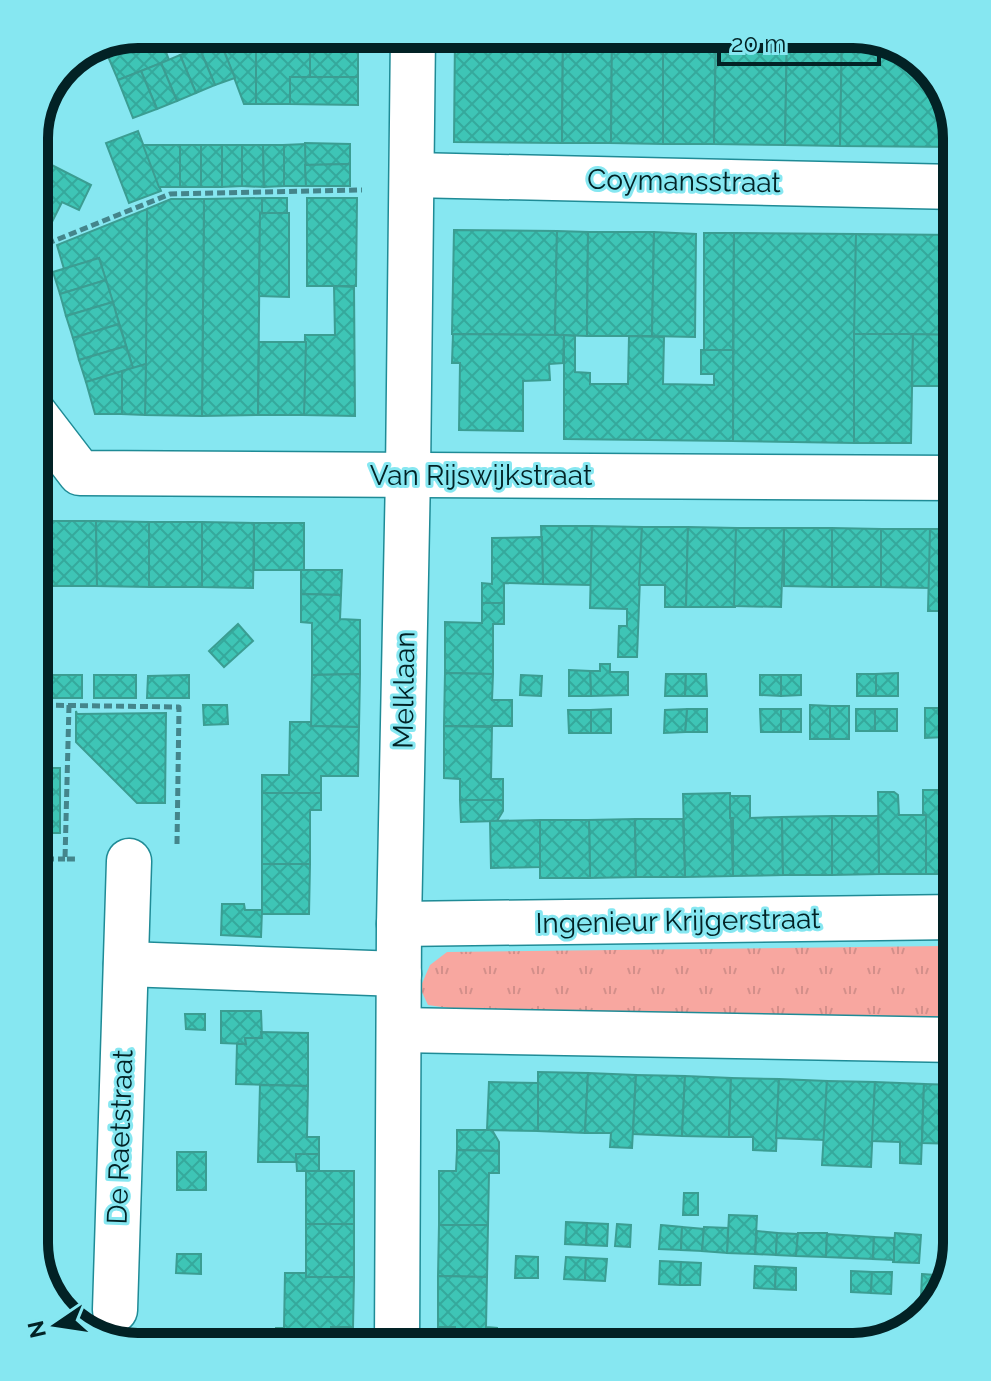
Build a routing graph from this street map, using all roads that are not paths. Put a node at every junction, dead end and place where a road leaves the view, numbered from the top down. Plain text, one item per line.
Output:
1 (413, 48) edge
2 (411, 182) junction
3 (943, 187) edge
4 (48, 431) edge
5 (408, 474) junction
6 (943, 478) edge
7 (129, 861) road end
8 (943, 917) edge
9 (399, 924) junction
10 (126, 964) junction
11 (399, 974) junction
12 (399, 1030) junction
13 (943, 1040) edge
14 (115, 1310) dead end
15 (397, 1333) edge

1 - 2 street, Melklaan
2 - 3 street, Coymansstraat
2 - 5 street, Melklaan
4 - 5 street, Van Rijswijkstraat
5 - 6 street, Van Rijswijkstraat
5 - 9 street, Melklaan
7 - 10 street, De Raetstraat
8 - 9 street, Ingenieur Krijgerstraat
9 - 11 street, Melklaan
10 - 11 street
10 - 14 street, De Raetstraat
11 - 12 street, Melklaan
12 - 13 street
12 - 15 street, Melklaan

